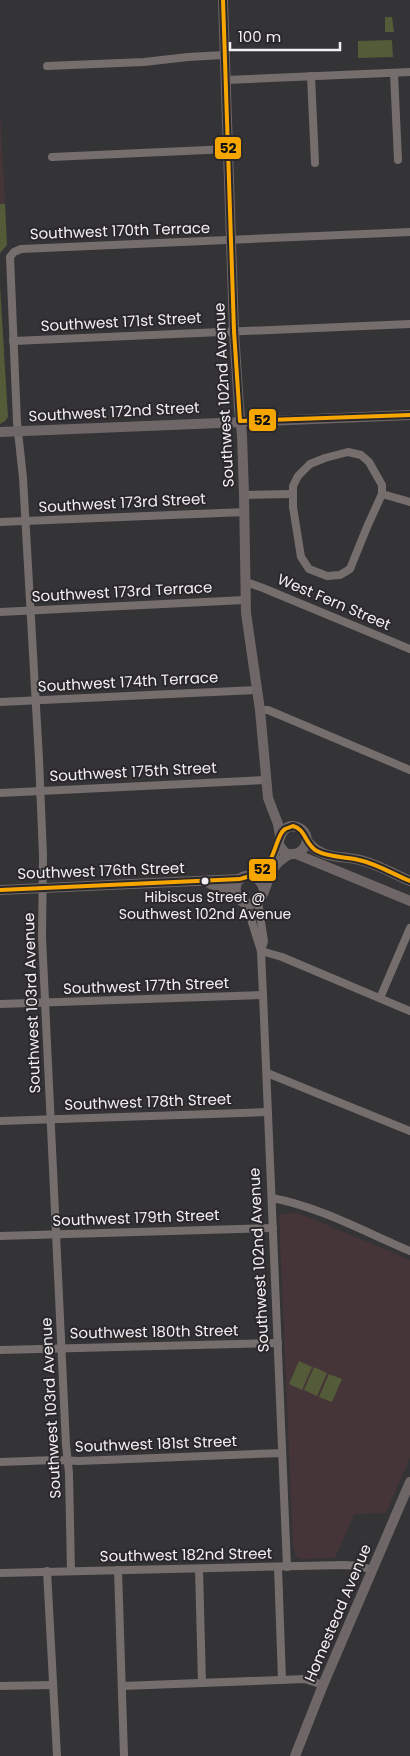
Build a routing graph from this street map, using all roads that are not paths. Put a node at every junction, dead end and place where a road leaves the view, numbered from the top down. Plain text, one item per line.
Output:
1 (223, 0) edge
2 (224, 55) junction
3 (47, 66) dead end
4 (410, 72) edge
5 (394, 73) junction
6 (311, 76) junction
7 (226, 80) junction
8 (229, 149) junction
9 (52, 157) dead end
10 (398, 160) dead end
11 (315, 163) dead end
12 (410, 232) edge
13 (231, 240) junction
14 (12, 254) joint
15 (410, 324) edge
16 (234, 331) junction
17 (13, 341) junction
18 (410, 415) edge
19 (240, 421) junction
20 (0, 432) edge
21 (18, 432) junction
22 (292, 494) junction
23 (382, 494) junction
24 (244, 496) junction
25 (410, 502) edge
26 (245, 512) junction
27 (25, 521) junction
28 (0, 522) edge
29 (246, 582) junction
30 (245, 600) junction
31 (30, 610) junction
32 (0, 612) edge
33 (410, 650) edge
34 (257, 690) junction
35 (35, 700) junction
36 (0, 702) edge
37 (260, 710) junction
38 (410, 770) edge
39 (267, 784) junction
40 (40, 791) junction
41 (0, 793) edge
42 (293, 826) junction
43 (279, 838) junction
44 (307, 841) junction
45 (293, 854) junction
46 (253, 876) junction
47 (240, 879) junction
48 (410, 881) edge
49 (204, 882) junction
50 (43, 888) junction
51 (0, 890) edge
52 (264, 890) junction
53 (236, 892) junction
54 (410, 901) edge
55 (258, 902) junction
56 (246, 903) junction
57 (410, 928) edge
58 (262, 951) junction
59 (263, 995) junction
60 (380, 998) junction
61 (46, 1003) junction
62 (0, 1004) edge
63 (410, 1010) edge
64 (267, 1073) junction
65 (268, 1112) junction
66 (50, 1119) junction
67 (0, 1121) edge
68 (410, 1131) edge
69 (272, 1198) junction
70 (273, 1228) junction
71 (55, 1234) junction
72 (0, 1236) edge
73 (410, 1252) edge
74 (278, 1343) junction
75 (62, 1348) junction
76 (0, 1350) edge
77 (282, 1453) junction
78 (67, 1460) junction
79 (0, 1462) edge
80 (410, 1482) edge
81 (278, 1567) junction
82 (287, 1567) junction
83 (198, 1569) junction
84 (118, 1570) junction
85 (372, 1570) junction
86 (47, 1571) junction
87 (71, 1571) junction
88 (0, 1573) edge
89 (282, 1680) junction
90 (202, 1684) junction
91 (53, 1685) junction
92 (323, 1685) junction
93 (0, 1686) edge
94 (122, 1686) junction
95 (57, 1756) edge
96 (124, 1756) edge
97 (295, 1756) edge

1 - 2 street, Southwest 102nd Avenue
2 - 3 street
2 - 7 street, Southwest 102nd Avenue
4 - 5 street
5 - 6 street
5 - 10 street
6 - 7 street
6 - 11 street
7 - 8 street, Southwest 102nd Avenue
8 - 9 street
8 - 13 street, Southwest 102nd Avenue
12 - 13 street, Southwest 170th Terrace
13 - 14 street, Southwest 170th Terrace
13 - 16 street, Southwest 102nd Avenue
14 - 17 street, Southwest 103rd Avenue
15 - 16 street, Southwest 171st Street
16 - 17 street, Southwest 171st Street
16 - 19 street, Southwest 102nd Avenue
17 - 21 street, Southwest 103rd Avenue
18 - 19 street, Southwest 172nd Street
19 - 21 street, Southwest 172nd Street
19 - 24 street, Southwest 102nd Avenue
20 - 21 street, Southwest 172nd Street
21 - 27 street, Southwest 103rd Avenue
22 - 23 street
22 - 23 street
22 - 24 street
23 - 25 street
24 - 26 street, Southwest 102nd Avenue
26 - 27 street, Southwest 173rd Street
26 - 29 street, Southwest 102nd Avenue
27 - 28 street, Southwest 173rd Street
27 - 31 street, Southwest 103rd Avenue
29 - 30 street, Southwest 102nd Avenue
29 - 33 street, West Fern Street
30 - 31 street, Southwest 173rd Terrace
30 - 34 street, Southwest 102nd Avenue
31 - 32 street, Southwest 173rd Terrace
31 - 35 street, Southwest 103rd Avenue
34 - 35 street, Southwest 174th Terrace
34 - 37 street, Southwest 102nd Avenue
35 - 36 street, Southwest 174th Terrace
35 - 40 street, Southwest 103rd Avenue
37 - 38 street
37 - 39 street, Southwest 102nd Avenue
39 - 40 street, Southwest 175th Street
39 - 42 street, Southwest 102nd Avenue
39 - 43 street, Southwest 102nd Avenue
40 - 41 street, Southwest 175th Street
40 - 50 street, Southwest 103rd Avenue
42 - 43 street
42 - 44 street
43 - 45 street
43 - 46 street
44 - 45 street
44 - 48 street
45 - 52 street
45 - 54 street
46 - 47 street
46 - 52 street
47 - 49 street, Southwest 176th Street
47 - 53 street
49 - 50 street, Southwest 176th Street
49 - 53 street, Southwest 176th Street
50 - 51 street, Southwest 176th Street
50 - 61 street, Southwest 103rd Avenue
52 - 55 street
53 - 56 street
55 - 56 street
55 - 58 street, Southwest 102nd Avenue
56 - 58 street, Southwest 102nd Avenue
57 - 60 street
58 - 59 street, Southwest 102nd Avenue
58 - 60 street
59 - 61 street, Southwest 177th Street
59 - 64 street, Southwest 102nd Avenue
60 - 63 street
61 - 62 street, Southwest 177th Street
61 - 66 street, Southwest 103rd Avenue
64 - 65 street, Southwest 102nd Avenue
64 - 68 street
65 - 66 street, Southwest 178th Street
65 - 69 street, Southwest 102nd Avenue
66 - 67 street, Southwest 178th Street
66 - 71 street, Southwest 103rd Avenue
69 - 70 street, Southwest 102nd Avenue
69 - 73 street
70 - 71 street, Southwest 179th Street
70 - 74 street, Southwest 102nd Avenue
71 - 72 street, Southwest 179th Street
71 - 75 street, Southwest 103rd Avenue
74 - 75 street, Southwest 180th Street
74 - 77 street, Southwest 102nd Avenue
75 - 76 street, Southwest 180th Street
75 - 78 street, Southwest 103rd Avenue
77 - 78 street, Southwest 181st Street
77 - 82 street, Southwest 102nd Avenue
78 - 79 street, Southwest 181st Street
78 - 87 street, Southwest 103rd Avenue
80 - 85 street, Homestead Avenue
81 - 82 street, Southwest 182nd Street
81 - 83 street, Southwest 182nd Street
81 - 89 street
82 - 85 street, Southwest 182nd Street
83 - 84 street, Southwest 182nd Street
83 - 90 street
84 - 87 street, Southwest 182nd Street
84 - 94 street
85 - 92 street, Homestead Avenue
86 - 87 street, Southwest 182nd Street
86 - 88 street, Southwest 182nd Street
86 - 91 street
89 - 90 street
89 - 92 street
90 - 94 street
91 - 93 street
91 - 95 street
92 - 97 street, Homestead Avenue
94 - 96 street

